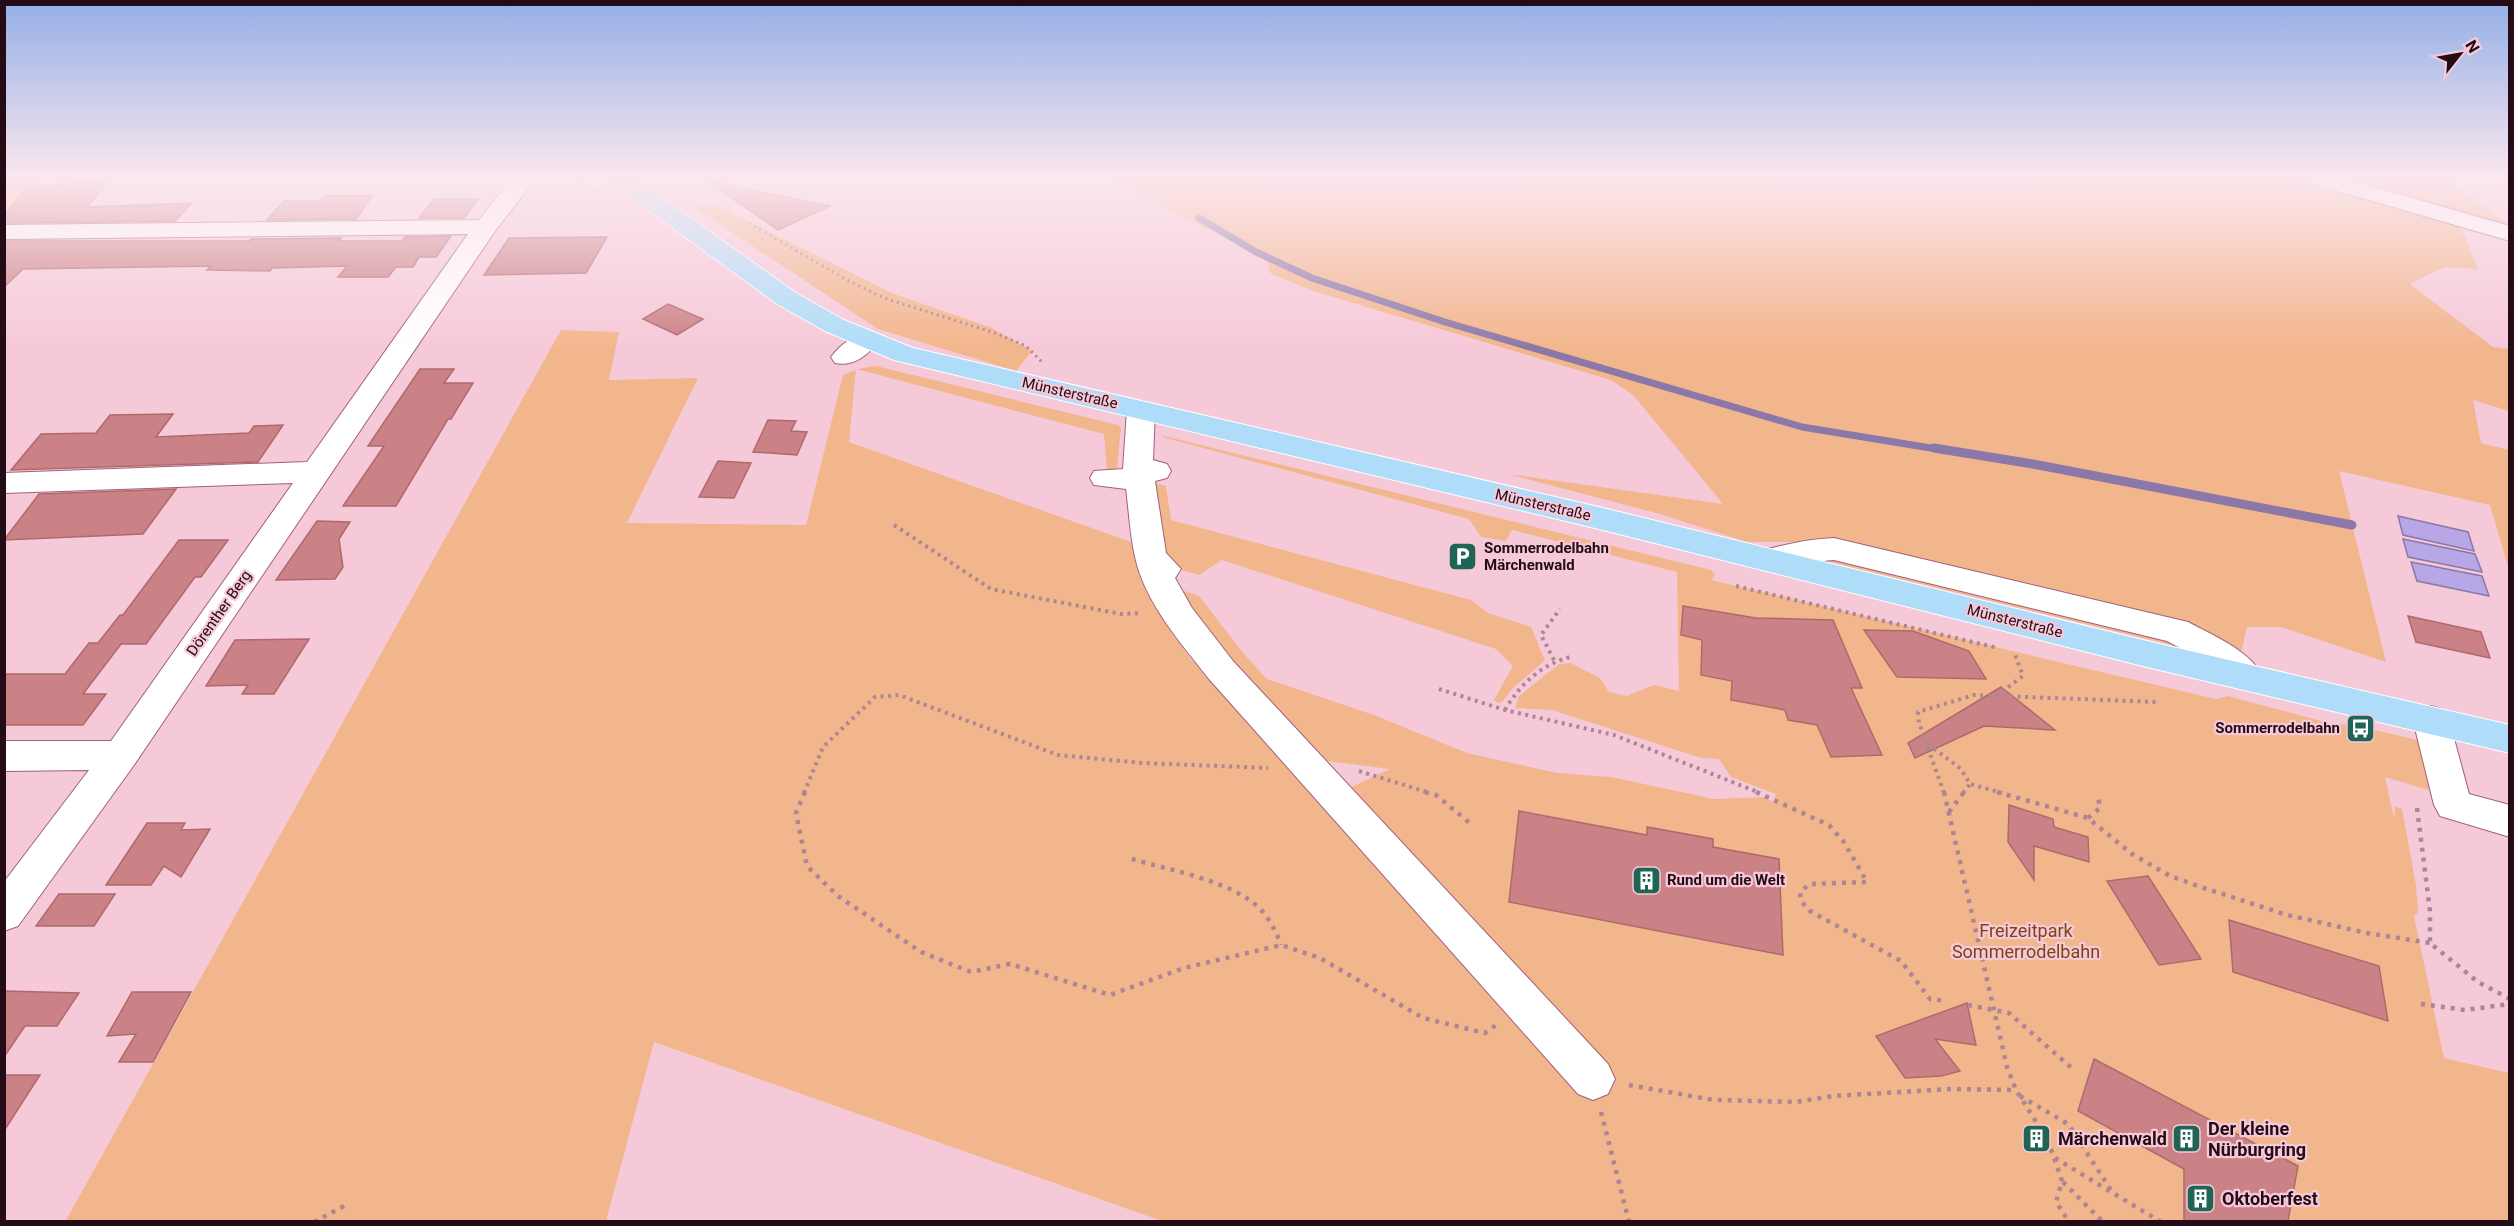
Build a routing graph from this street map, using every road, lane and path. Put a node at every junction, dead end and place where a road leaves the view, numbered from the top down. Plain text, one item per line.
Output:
1 (481, 234) edge
2 (697, 234) edge
3 (768, 234) edge
4 (1045, 387) junction
5 (1141, 410) junction
6 (318, 472) junction
7 (1145, 472) junction
8 (1105, 478) dead end
9 (4, 483) edge
10 (894, 525) dead end
11 (1768, 560) joint
12 (1162, 576) junction
13 (1736, 586) dead end
14 (1560, 609) dead end
15 (2014, 652) junction
16 (2026, 655) dead end
17 (1570, 657) dead end
18 (1554, 660) junction
19 (2245, 675) joint
20 (1439, 689) dead end
21 (1996, 696) junction
22 (2157, 702) dead end
23 (1505, 710) junction
24 (2431, 720) junction
25 (2510, 740) edge
26 (1927, 742) junction
27 (121, 755) junction
28 (4, 756) edge
29 (1313, 770) junction
30 (1970, 784) junction
31 (2098, 796) dead end
32 (2415, 796) dead end
33 (1948, 813) junction
34 (2088, 818) junction
35 (2510, 821) edge
36 (1471, 824) dead end
37 (1132, 858) dead end
38 (4, 914) edge
39 (2430, 943) junction
40 (1281, 945) junction
41 (1517, 995) junction
42 (2510, 999) edge
43 (1946, 1001) dead end
44 (2421, 1004) dead end
45 (1968, 1005) dead end
46 (2510, 1005) edge
47 (1993, 1010) junction
48 (2074, 1071) dead end
49 (1593, 1079) junction
50 (2018, 1092) junction
51 (2040, 1128) dead end
52 (2051, 1149) dead end
53 (2055, 1158) junction
54 (2062, 1181) junction
55 (2111, 1190) junction
56 (346, 1205) dead end
57 (314, 1221) edge
58 (1629, 1221) edge
59 (2069, 1221) edge
60 (2103, 1221) edge
61 (2161, 1221) edge

1 - 6 street, Dörenther Berg
2 - 4 main road, Münsterstraße
3 - 4 path
4 - 5 main road, Münsterstraße
5 - 7 street
5 - 11 main road, Münsterstraße
6 - 9 street
6 - 27 street, Dörenther Berg
7 - 8 street
7 - 12 street
10 - 12 path
11 - 19 street
12 - 29 street
13 - 15 path
14 - 18 path
15 - 16 path
15 - 21 path
17 - 18 path
18 - 23 path
19 - 24 main road
20 - 23 path
21 - 22 path
21 - 26 path
23 - 43 path
24 - 25 main road
24 - 35 street
26 - 30 path
26 - 33 path
27 - 28 street
27 - 38 street, Dörenther Berg
29 - 36 path
29 - 40 path
29 - 41 street
30 - 33 path
30 - 34 path
31 - 34 path
32 - 39 path
33 - 47 path
34 - 39 path
37 - 40 path
39 - 42 path
40 - 41 path
41 - 49 street
44 - 46 path
45 - 47 path
47 - 48 path
47 - 50 path
49 - 50 path
49 - 58 path
50 - 51 path
50 - 55 path
52 - 53 path
53 - 54 path
53 - 55 path
54 - 59 path
54 - 60 path
55 - 61 path
56 - 57 path

